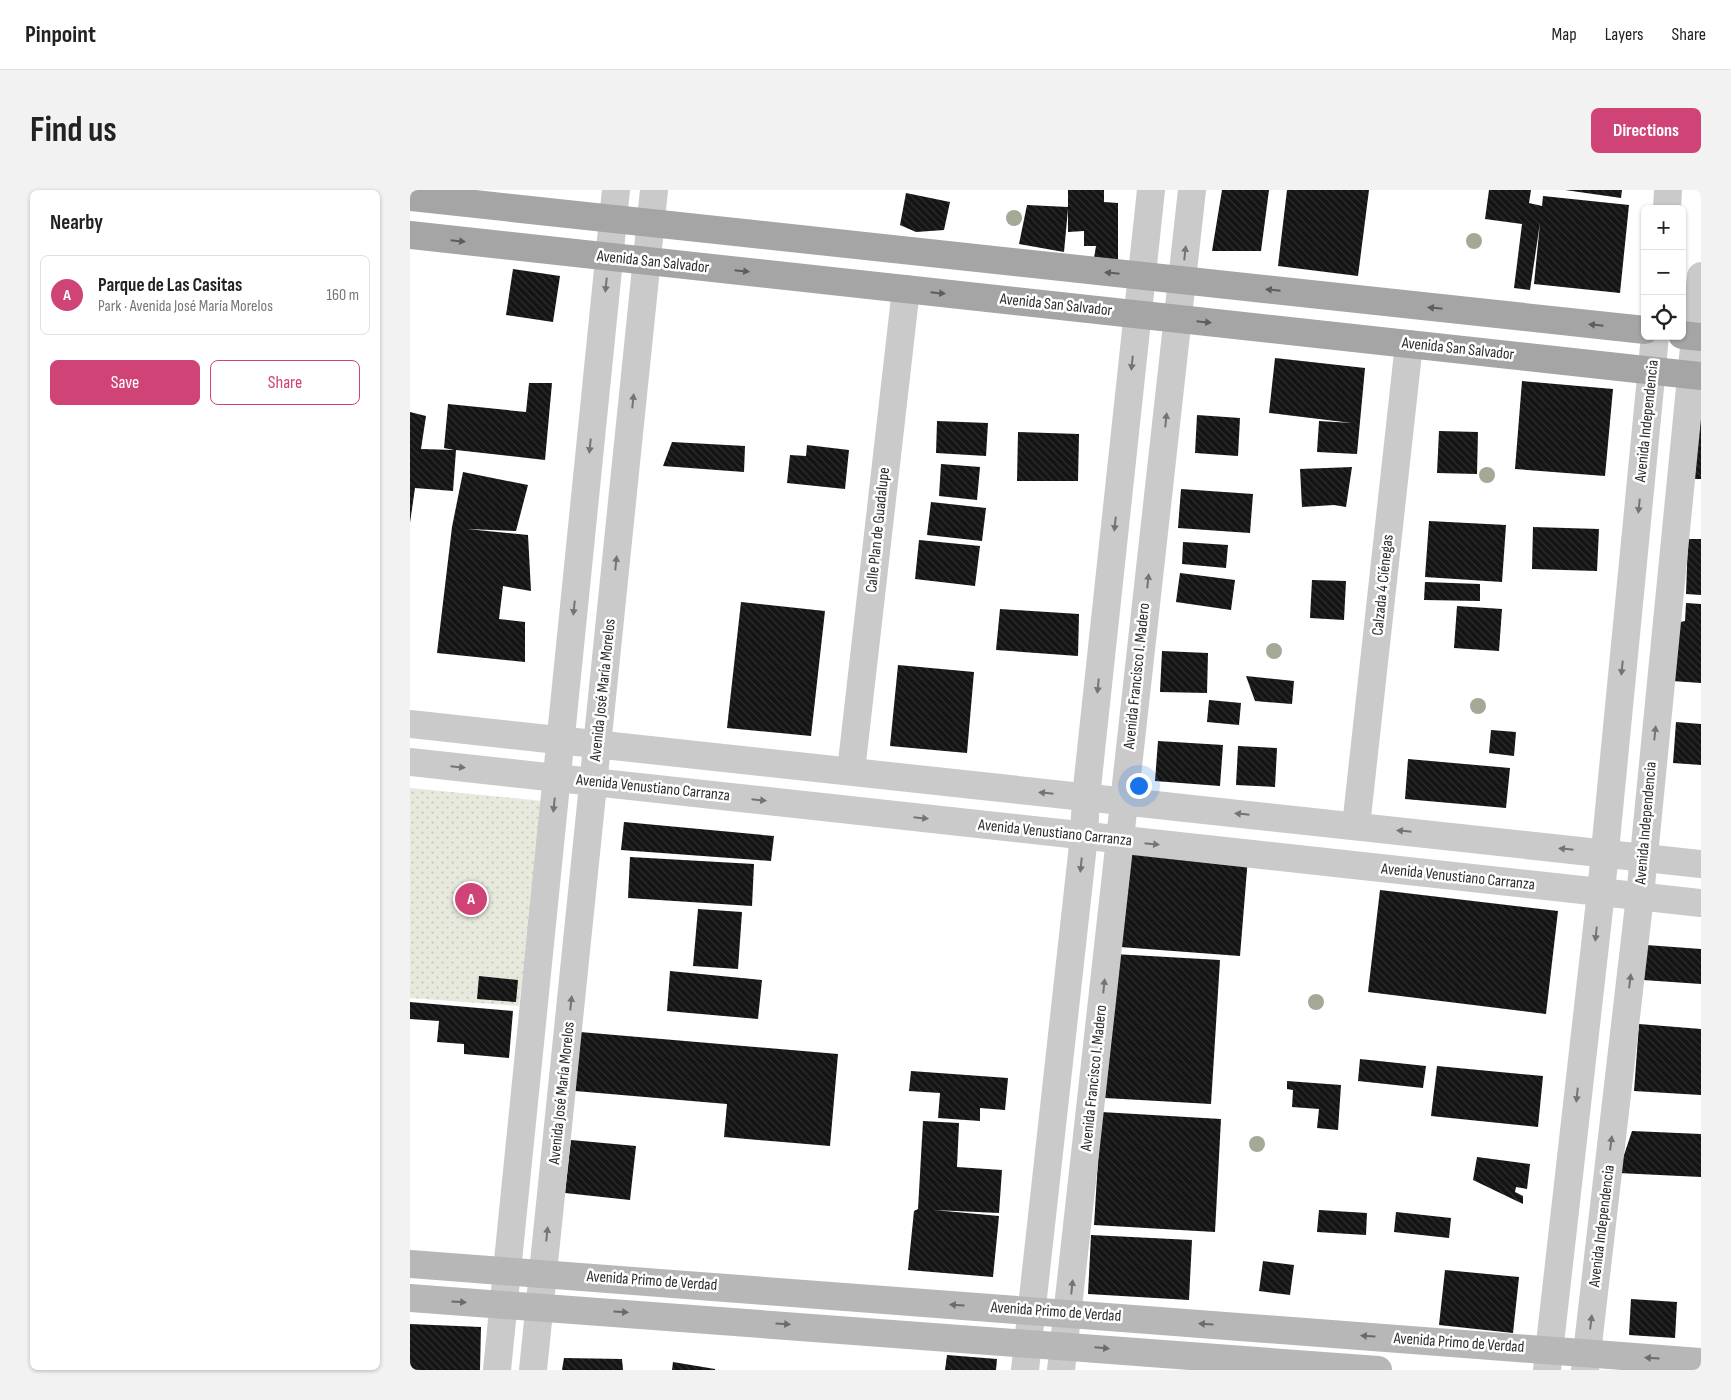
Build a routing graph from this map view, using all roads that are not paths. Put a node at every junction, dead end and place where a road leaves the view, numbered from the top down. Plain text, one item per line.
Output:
1 (616, 190) edge
2 (654, 190) edge
3 (1151, 190) edge
4 (1192, 190) edge
5 (1668, 190) edge
6 (410, 197) edge
7 (1666, 205) edge
8 (613, 219) junction
9 (651, 223) junction
10 (410, 235) edge
11 (609, 257) junction
12 (647, 261) junction
13 (1142, 276) junction
14 (1701, 276) edge
15 (1182, 280) junction
16 (906, 289) junction
17 (1137, 314) junction
18 (1178, 319) junction
19 (1641, 330) edge
20 (1693, 336) edge
21 (1655, 340) edge
22 (1409, 344) junction
23 (1652, 371) junction
24 (1696, 375) edge
25 (410, 724) edge
26 (560, 740) junction
27 (598, 744) junction
28 (410, 762) edge
29 (851, 772) junction
30 (557, 777) junction
31 (594, 781) junction
32 (1086, 797) junction
33 (1123, 801) junction
34 (1356, 826) junction
35 (1084, 836) junction
36 (1120, 840) junction
37 (1604, 853) junction
38 (1642, 857) junction
39 (1701, 864) edge
40 (1600, 892) junction
41 (1640, 896) junction
42 (1701, 903) edge
43 (410, 1264) edge
44 (507, 1272) junction
45 (543, 1273) junction
46 (410, 1298) edge
47 (503, 1305) junction
48 (540, 1306) junction
49 (1031, 1310) junction
50 (1069, 1313) junction
51 (1028, 1342) junction
52 (1063, 1358) edge
53 (1548, 1360) edge
54 (1586, 1362) edge
55 (1701, 1362) edge
56 (497, 1370) edge
57 (533, 1370) edge
58 (1025, 1370) edge
59 (1378, 1370) edge

1 - 8 street
2 - 9 street, Avenida José María Morelos
3 - 13 street
15 -> 4 street, Avenida Francisco I. Madero
5 - 7 street
6 - 8 main road
8 - 9 main road
8 - 11 street
9 - 12 street, Avenida José María Morelos
13 -> 9 main road
10 -> 11 main road, Avenida San Salvador
11 - 12 main road, Avenida San Salvador
11 -> 26 street
12 -> 16 main road, Avenida San Salvador
27 -> 12 street, Avenida José María Morelos
13 - 15 main road
13 - 17 street
14 - 20 street, Avenida Independencia
15 - 18 street, Avenida Francisco I. Madero
19 -> 15 main road
16 -> 17 main road, Avenida San Salvador
16 - 29 street, Calle Plan de Guadalupe
17 - 18 main road, Avenida San Salvador
17 -> 32 street
18 -> 22 main road, Avenida San Salvador
33 -> 18 street, Avenida Francisco I. Madero
20 - 24 street, Avenida Independencia
21 - 23 street, Avenida Independencia
22 - 23 main road, Avenida San Salvador
22 - 34 street, Calzada 4 Ciénegas
23 - 24 main road, Avenida San Salvador
23 -> 37 street, Avenida Independencia
38 -> 24 street, Avenida Independencia
25 - 26 street
26 - 27 street
26 - 30 street
27 - 29 street
27 - 31 street, Avenida José María Morelos
28 -> 30 street, Avenida Venustiano Carranza
32 -> 29 street
30 - 31 street, Avenida Venustiano Carranza
30 -> 44 street
31 -> 35 street, Avenida Venustiano Carranza
45 -> 31 street, Avenida José María Morelos
32 - 33 street
32 - 35 street
34 -> 33 street
33 - 36 street, Avenida Francisco I. Madero
37 -> 34 street
35 - 36 street, Avenida Venustiano Carranza
35 -> 49 street
36 -> 40 street, Avenida Venustiano Carranza
50 -> 36 street, Avenida Francisco I. Madero
37 - 38 street
37 - 40 street, Avenida Independencia
38 - 39 street
38 - 41 street, Avenida Independencia
40 - 41 street, Avenida Venustiano Carranza
40 -> 53 street, Avenida Independencia
41 - 42 street, Avenida Venustiano Carranza
54 -> 41 street, Avenida Independencia
43 - 44 main road, Avenida Primo de Verdad
44 - 45 main road, Avenida Primo de Verdad
44 - 47 street
45 - 48 street, Avenida José María Morelos
49 -> 45 main road, Avenida Primo de Verdad
46 -> 47 main road, Avenida Primo de Verdad
47 - 48 main road, Avenida Primo de Verdad
47 - 56 street
48 -> 51 main road, Avenida Primo de Verdad
48 - 57 street, Avenida José María Morelos
49 - 50 main road, Avenida Primo de Verdad
49 - 51 street
50 - 52 street, Avenida Francisco I. Madero
53 -> 50 main road, Avenida Primo de Verdad
51 - 52 main road, Avenida Primo de Verdad
51 - 58 street
52 -> 59 main road, Avenida Primo de Verdad
53 - 54 main road, Avenida Primo de Verdad
55 -> 54 main road, Avenida Primo de Verdad

